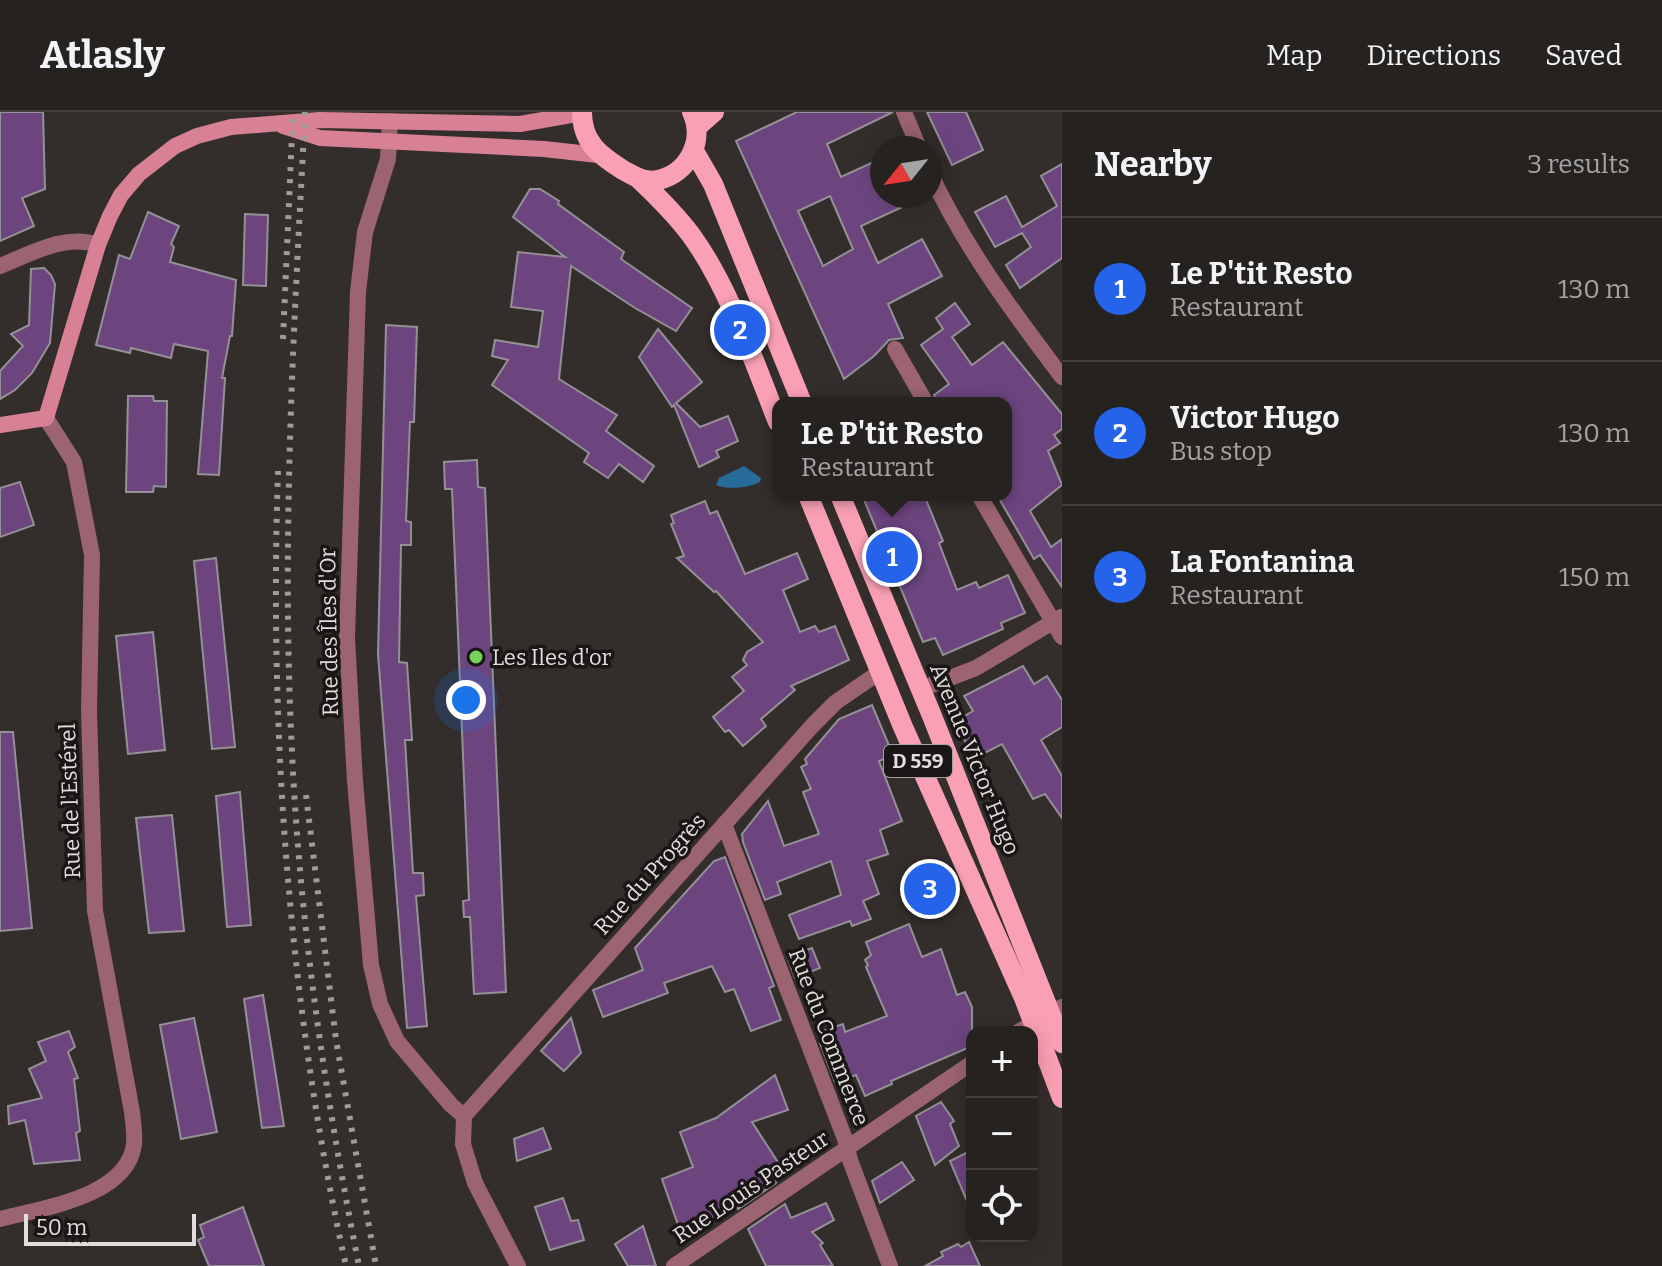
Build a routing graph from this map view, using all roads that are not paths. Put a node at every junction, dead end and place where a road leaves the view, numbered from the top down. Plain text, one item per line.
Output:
1 (582, 112) edge
2 (714, 112) edge
3 (904, 112) edge
4 (695, 119) edge
5 (390, 121) junction
6 (274, 123) junction
7 (914, 136) edge
8 (390, 141) junction
9 (694, 151) junction
10 (598, 155) junction
11 (640, 180) junction
12 (942, 197) edge
13 (98, 245) junction
14 (0, 266) edge
15 (895, 349) dead end
16 (1062, 377) edge
17 (800, 397) edge
18 (923, 397) edge
19 (772, 407) edge
20 (46, 418) junction
21 (0, 425) edge
22 (810, 501) edge
23 (843, 501) edge
24 (983, 501) edge
25 (1058, 619) edge
26 (1062, 637) edge
27 (880, 672) junction
28 (921, 689) junction
29 (724, 824) junction
30 (1057, 1010) edge
31 (1026, 1026) edge
32 (1029, 1026) edge
33 (1062, 1043) edge
34 (1038, 1051) edge
35 (966, 1067) edge
36 (1062, 1098) edge
37 (464, 1116) junction
38 (847, 1149) junction
39 (0, 1219) edge
40 (518, 1266) edge
41 (674, 1266) edge
42 (890, 1266) edge

1 - 5 main road
1 - 10 main road
2 - 4 main road
3 - 7 street
4 - 9 main road
5 - 6 main road
5 - 8 street, Rue des Îles d'Or
6 - 8 main road
6 - 13 main road
8 - 10 main road
8 - 37 street, Rue des Îles d'Or
9 - 11 main road
9 - 17 main road
10 - 11 main road
11 - 19 main road
12 - 16 street
13 - 14 street
13 - 20 main road
15 - 18 street
20 - 21 main road
20 - 39 street, Rue de l'Estérel
22 - 27 main road, D 559
23 - 28 main road, Avenue Victor Hugo / D 559
24 - 25 street
25 - 26 street
25 - 28 street
27 - 29 street, Rue du Progrès
27 - 31 main road, D 559
28 - 30 main road, Avenue Victor Hugo / D 559
29 - 37 street, Rue du Progrès
29 - 38 street, Rue du Commerce
30 - 32 street
30 - 33 main road, Avenue Victor Hugo / D 559
34 - 36 main road, D 559
35 - 38 street, Rue Louis Pasteur
37 - 40 street
38 - 41 street, Rue Louis Pasteur
38 - 42 street, Rue du Commerce

